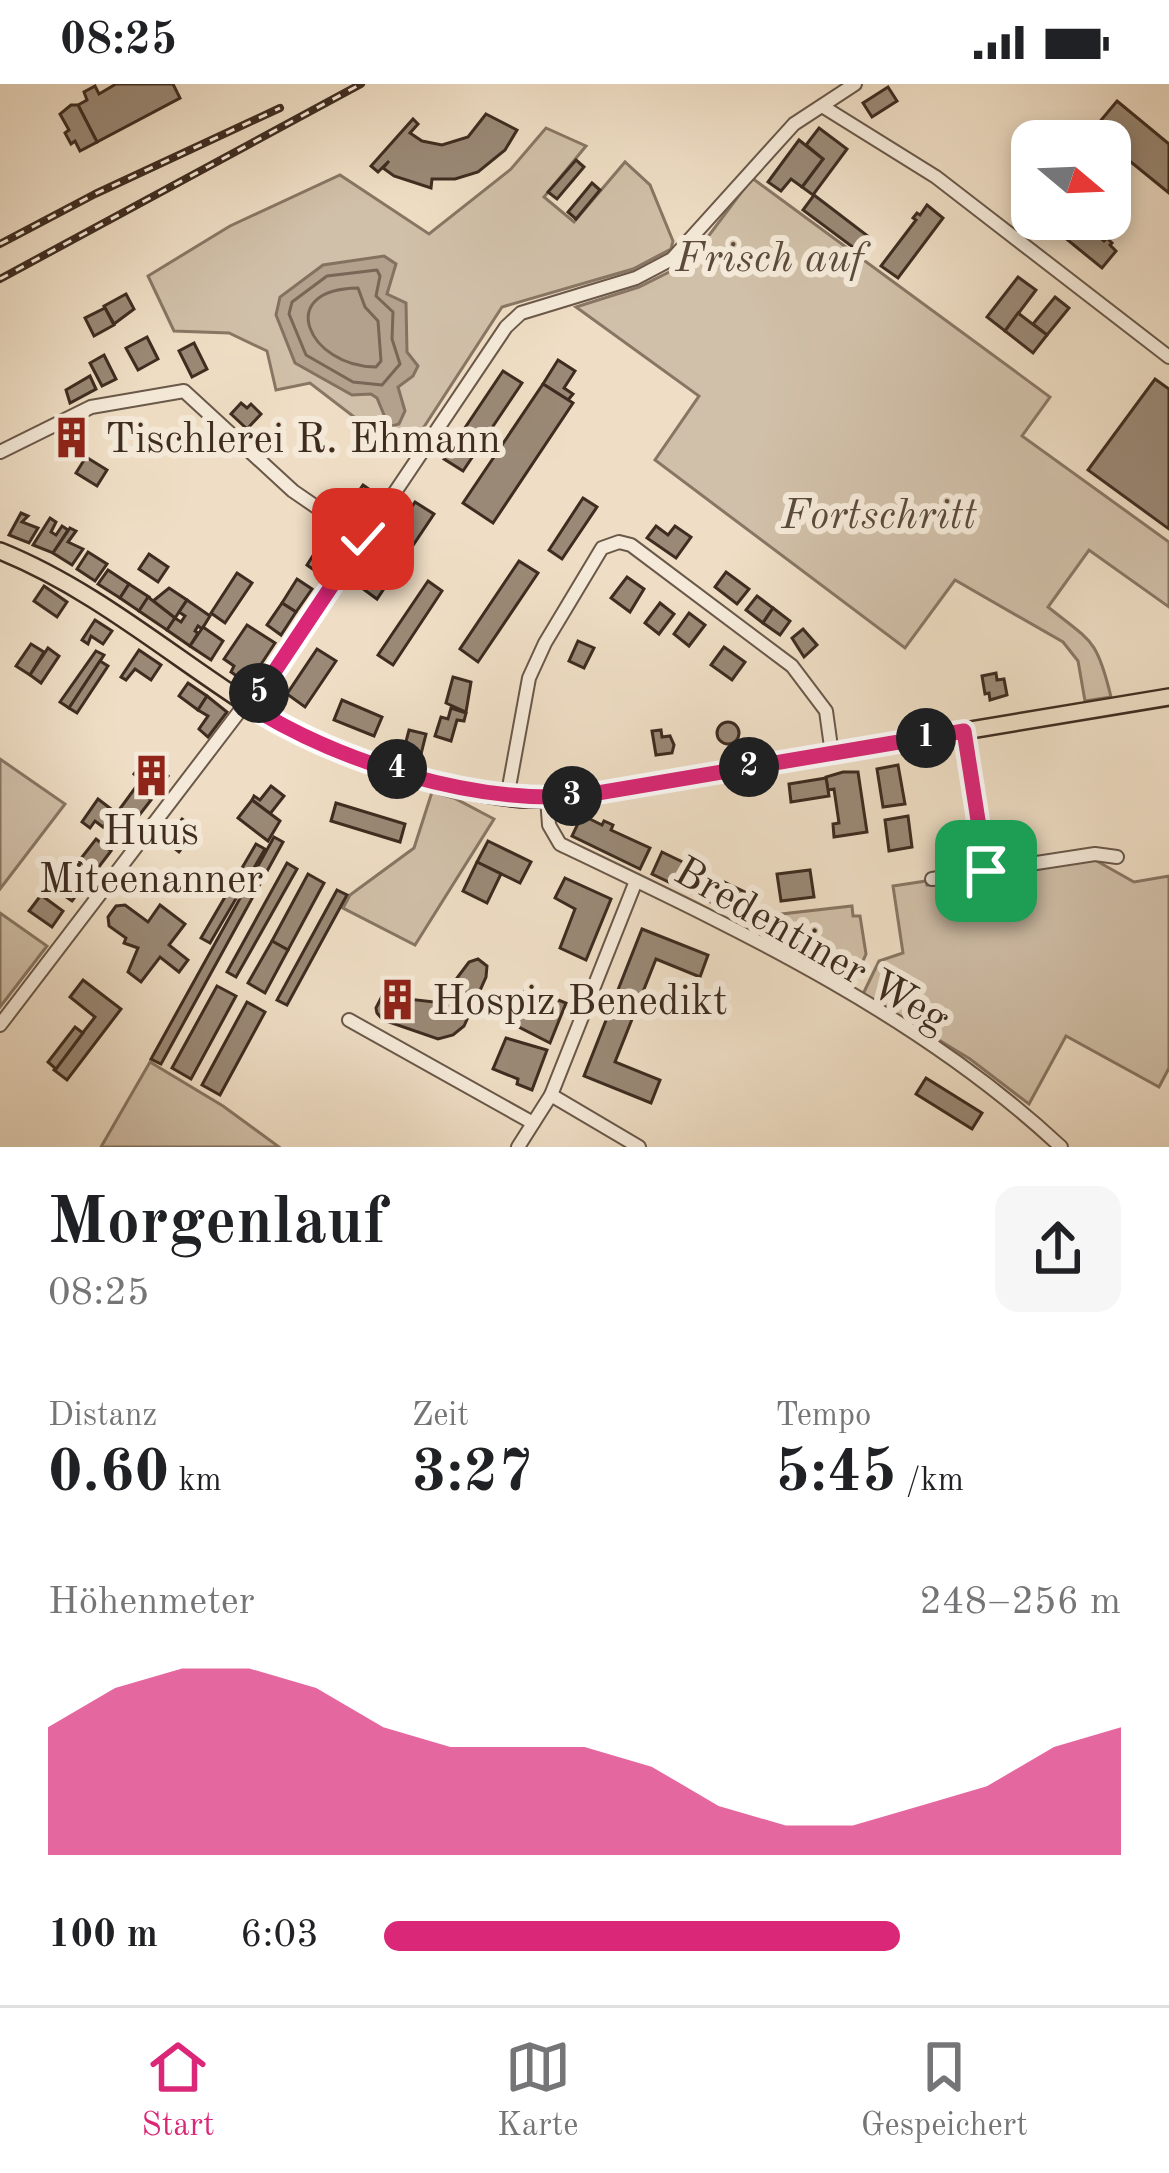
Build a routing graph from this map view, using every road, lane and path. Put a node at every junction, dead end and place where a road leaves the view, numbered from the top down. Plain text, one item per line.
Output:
1 (855, 84) edge
2 (822, 106) junction
3 (1169, 357) edge
4 (0, 452) edge
5 (363, 539) junction
6 (0, 551) edge
7 (1169, 697) edge
8 (248, 705) junction
9 (964, 731) junction
10 (832, 754) junction
11 (507, 797) junction
12 (547, 798) junction
13 (1117, 857) dead end
14 (986, 871) junction
15 (932, 879) dead end
16 (636, 881) junction
17 (350, 1020) dead end
18 (0, 1025) edge
19 (551, 1095) junction
20 (532, 1123) junction
21 (518, 1147) edge
22 (639, 1147) edge
23 (1061, 1147) edge

1 - 2 street
2 - 3 street
2 - 5 street
4 - 5 street
5 - 8 street
6 - 8 main road
7 - 9 main road
8 - 11 main road
8 - 18 street
9 - 10 main road
9 - 14 street
10 - 11 street
10 - 12 main road
11 - 12 main road
12 - 16 street, Bredentiner Weg
13 - 14 street
14 - 15 street
16 - 19 street
16 - 23 street, Bredentiner Weg
17 - 20 street
19 - 20 street
19 - 22 street
20 - 21 street

